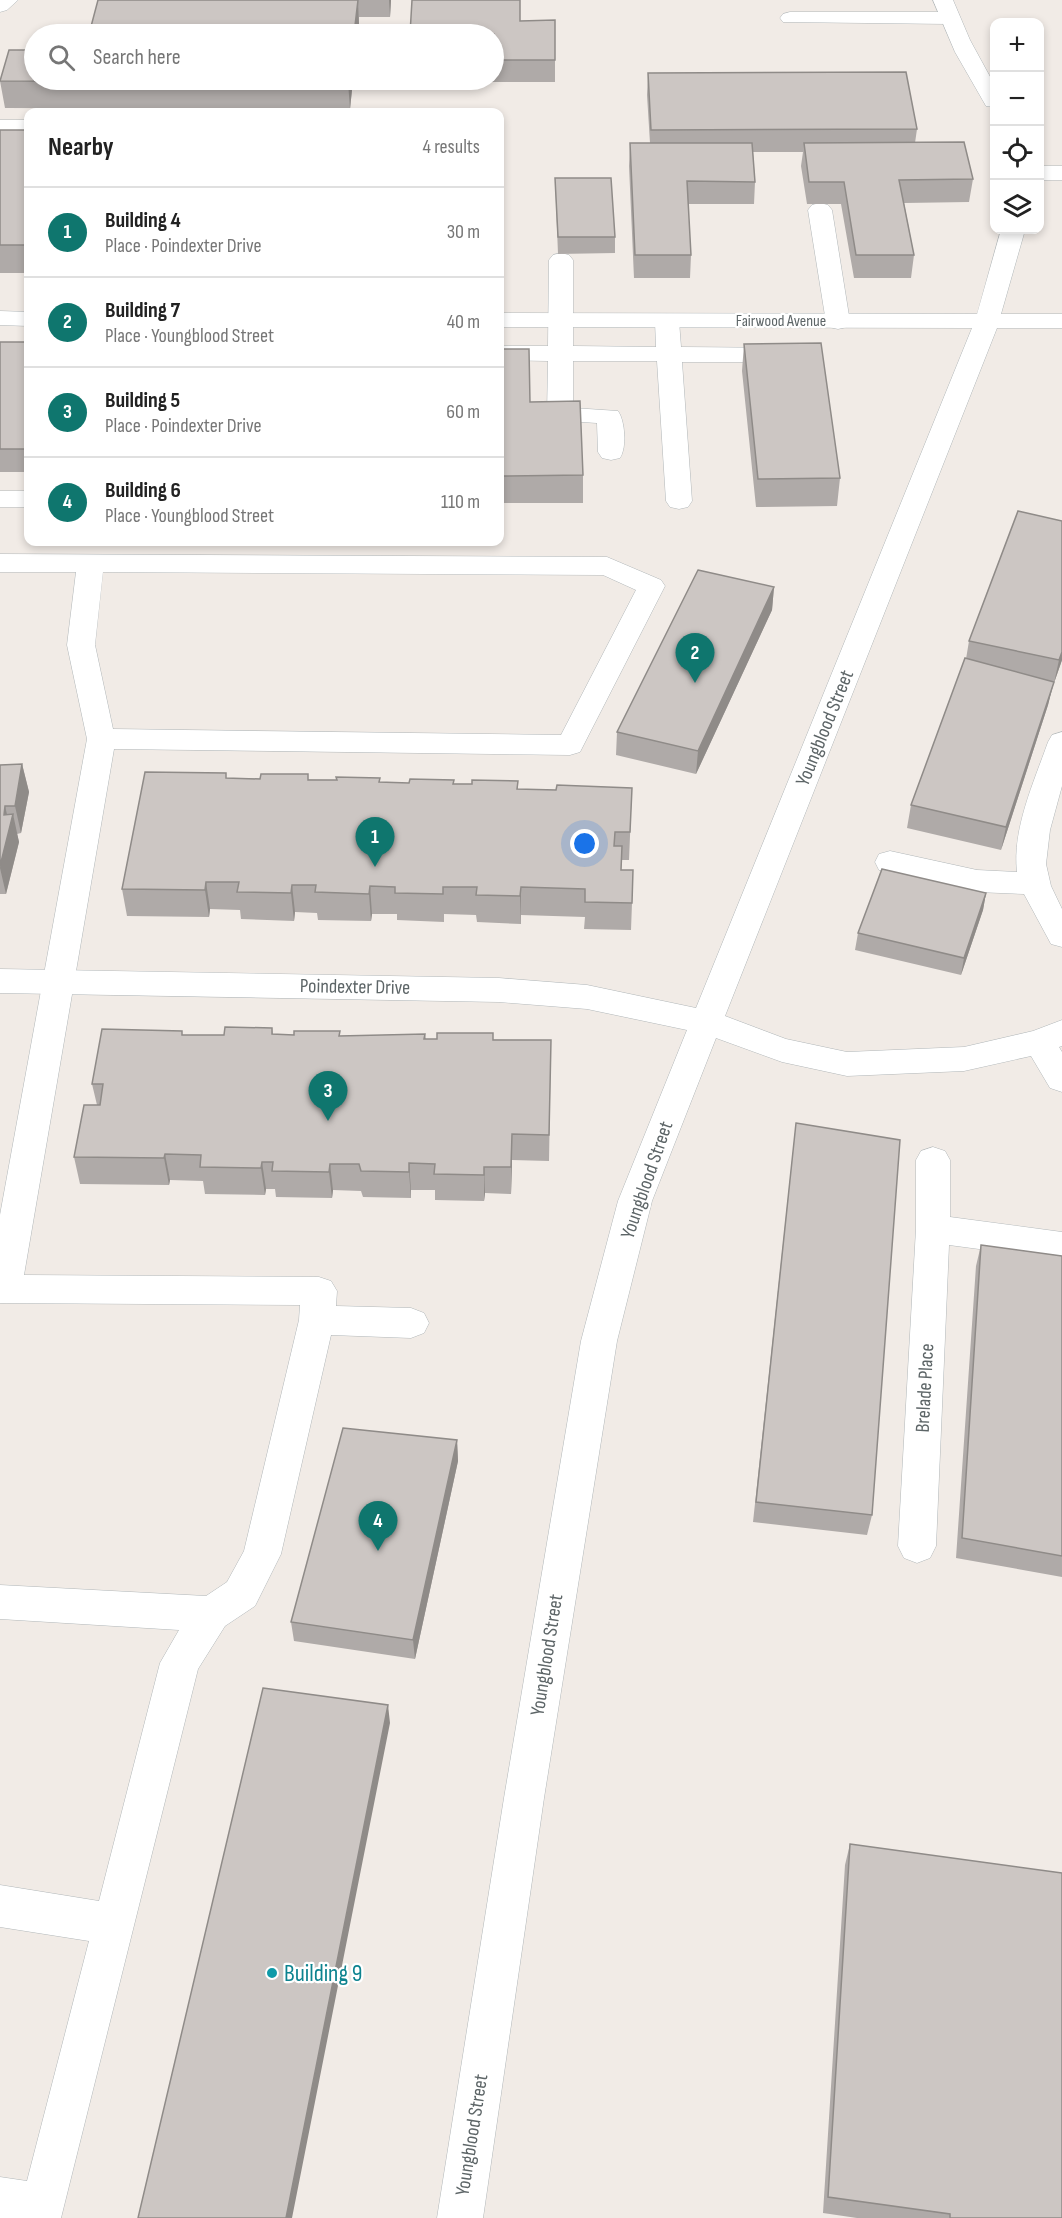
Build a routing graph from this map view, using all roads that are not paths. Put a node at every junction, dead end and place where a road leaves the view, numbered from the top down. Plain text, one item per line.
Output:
1 (8, 0) edge
2 (0, 6) edge
3 (946, 9) edge
4 (790, 18) dead end
5 (990, 94) edge
6 (0, 127) edge
7 (24, 127) edge
8 (1044, 173) edge
9 (1062, 173) edge
10 (820, 210) edge
11 (1012, 234) edge
12 (561, 260) edge
13 (0, 318) edge
14 (24, 319) edge
15 (504, 320) edge
16 (561, 321) junction
17 (667, 321) junction
18 (1062, 321) edge
19 (838, 322) junction
20 (987, 322) junction
21 (504, 353) edge
22 (561, 353) junction
23 (669, 354) junction
24 (803, 355) edge
25 (611, 452) dead end
26 (0, 500) edge
27 (24, 500) edge
28 (679, 501) dead end
29 (0, 564) edge
30 (90, 564) junction
31 (101, 739) junction
32 (1062, 742) edge
33 (890, 862) dead end
34 (1035, 884) junction
35 (1062, 936) edge
36 (0, 981) edge
37 (59, 981) junction
38 (707, 1022) junction
39 (1051, 1037) edge
40 (1062, 1079) edge
41 (933, 1160) dead end
42 (933, 1229) junction
43 (1062, 1246) edge
44 (2, 1289) edge
45 (317, 1320) junction
46 (411, 1323) dead end
47 (917, 1546) dead end
48 (0, 1602) edge
49 (211, 1614) junction
50 (0, 1906) edge
51 (115, 1924) junction
52 (0, 2200) edge
53 (460, 2218) edge

1 - 2 street
3 - 4 street
3 - 5 street
6 - 7 street
8 - 9 street
10 - 19 street
11 - 20 street, Youngblood Street
12 - 16 street
13 - 14 street
15 - 16 street, Fairwood Avenue
16 - 17 street, Fairwood Avenue
16 - 22 street
17 - 19 street, Fairwood Avenue
17 - 23 street
18 - 20 street, Fairwood Avenue
19 - 20 street, Fairwood Avenue
20 - 38 street, Youngblood Street
21 - 22 street
22 - 23 street
22 - 25 street
23 - 24 street
23 - 28 street
26 - 27 street
29 - 30 street
30 - 31 street
30 - 31 street
31 - 37 street
32 - 34 street
33 - 34 street
34 - 35 street
36 - 37 street, Poindexter Drive
37 - 38 street, Poindexter Drive
37 - 44 street
38 - 39 street, Poindexter Drive
38 - 53 street, Youngblood Street
39 - 40 street
41 - 42 street, Brelade Place
42 - 43 street
42 - 47 street, Brelade Place
44 - 45 street
45 - 46 street
45 - 49 street
48 - 49 street
49 - 51 street
50 - 51 street
51 - 52 street

